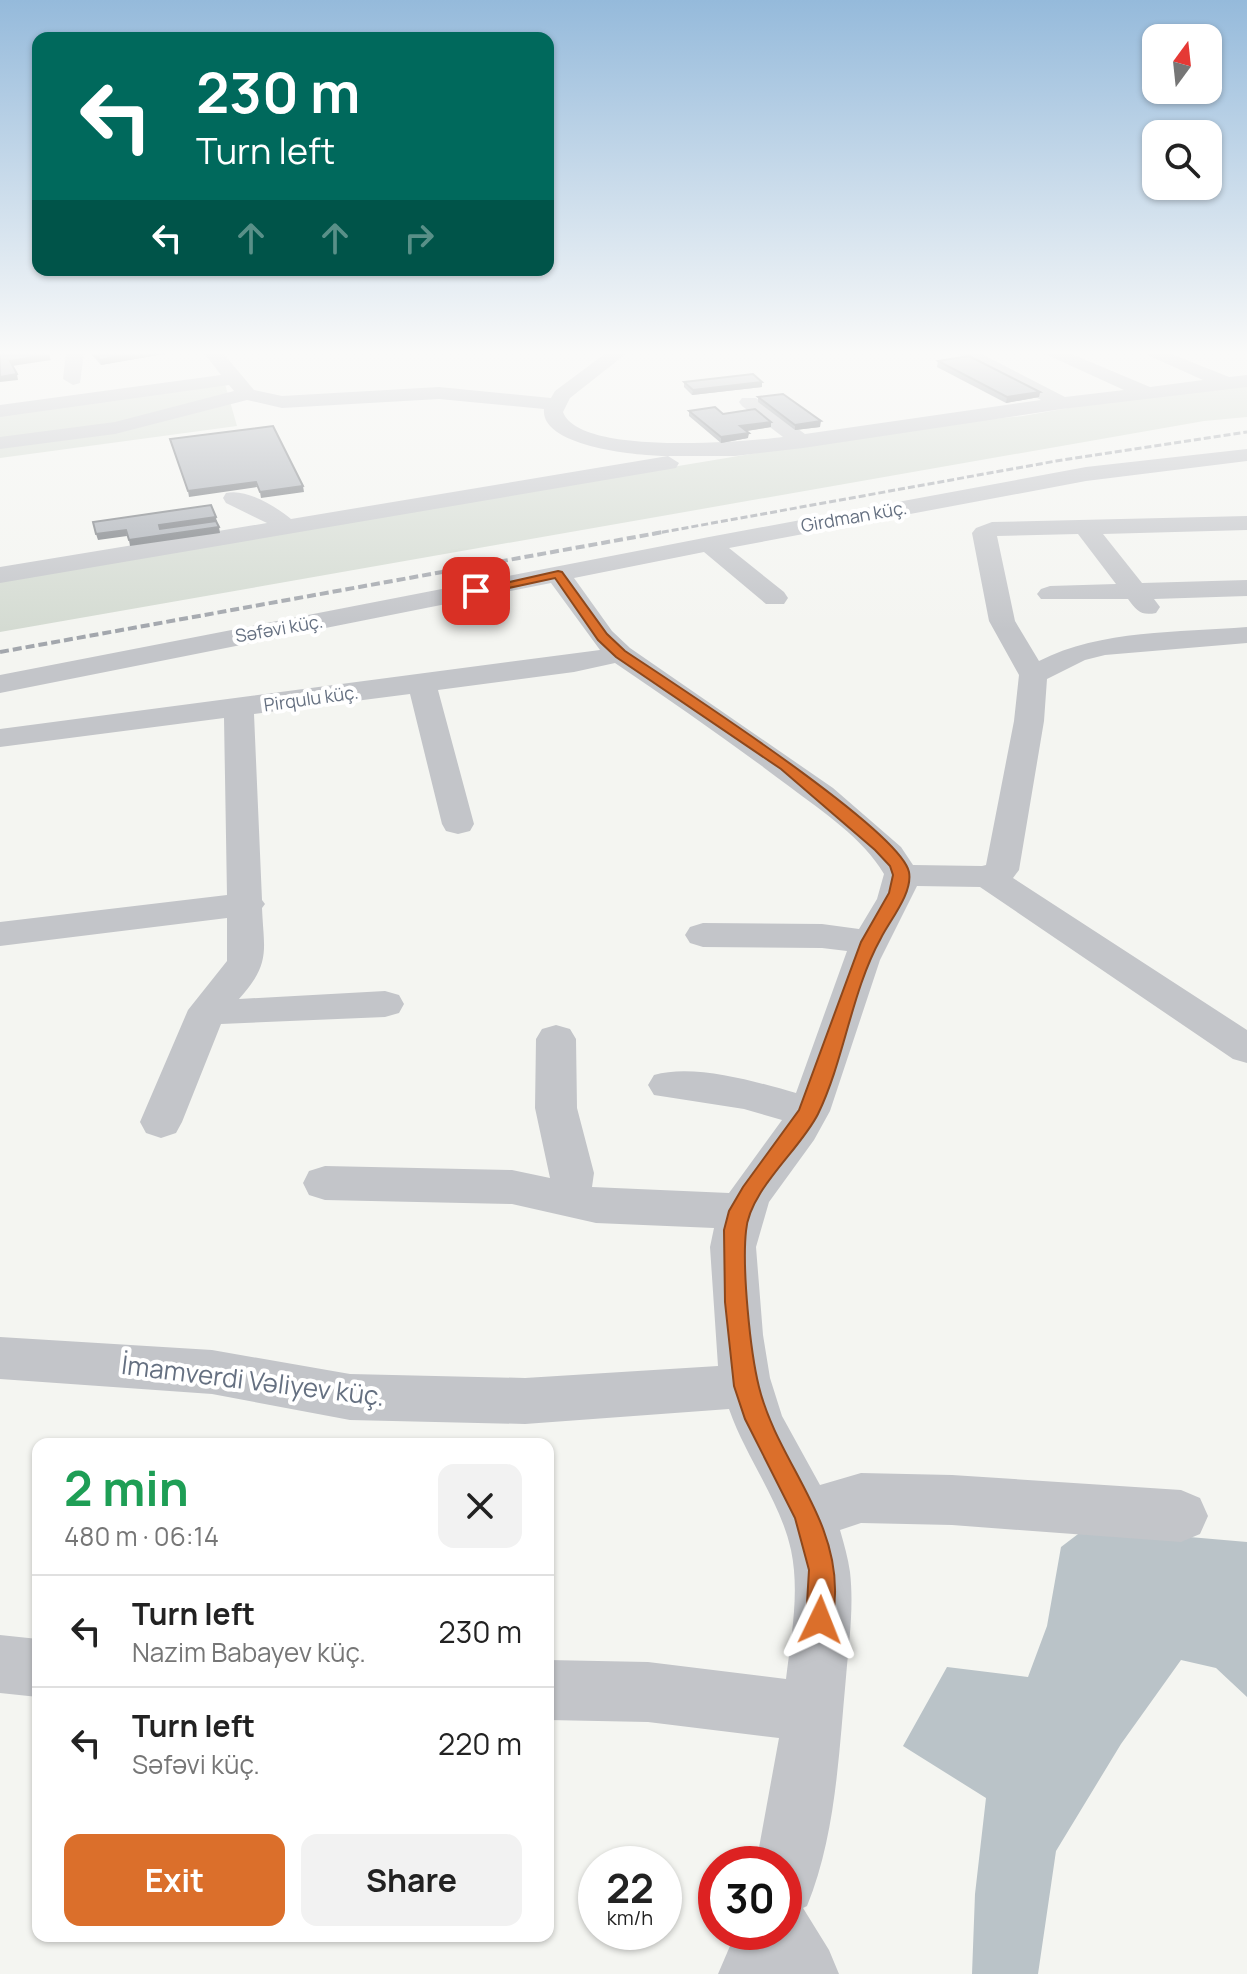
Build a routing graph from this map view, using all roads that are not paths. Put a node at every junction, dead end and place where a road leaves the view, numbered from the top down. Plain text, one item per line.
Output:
1 (622, 445) edge
2 (771, 445) edge
3 (712, 451) junction
4 (1247, 455) edge
5 (963, 497) junction
6 (234, 498) dead end
7 (1247, 523) edge
8 (1085, 527) junction
9 (287, 528) junction
10 (992, 529) junction
11 (709, 544) junction
12 (558, 574) junction
13 (0, 575) edge
14 (1247, 588) edge
15 (1135, 591) junction
16 (1050, 594) dead end
17 (775, 598) dead end
18 (1247, 635) edge
19 (1173, 640) junction
20 (620, 654) junction
21 (1033, 675) junction
22 (0, 684) edge
23 (422, 684) junction
24 (239, 708) junction
25 (0, 738) edge
26 (458, 824) dead end
27 (901, 875) junction
28 (988, 877) junction
29 (247, 904) junction
30 (0, 934) edge
31 (703, 935) dead end
32 (869, 942) junction
33 (385, 1004) dead end
34 (207, 1010) junction
35 (556, 1039) dead end
36 (1247, 1049) edge
37 (669, 1085) dead end
38 (808, 1112) junction
39 (161, 1122) dead end
40 (325, 1183) dead end
41 (569, 1199) junction
42 (740, 1211) junction
43 (0, 1358) edge
44 (746, 1386) junction
45 (807, 1515) junction
46 (1181, 1516) dead end
47 (0, 1664) edge
48 (32, 1667) edge
49 (554, 1690) edge
50 (813, 1714) junction
51 (792, 1846) edge
52 (763, 1950) edge
53 (791, 1950) edge
54 (752, 1974) edge
55 (805, 1974) edge

1 - 3 street
2 - 3 street
3 - 9 street
4 - 5 street, Girdman küç.
5 - 10 street
5 - 11 street, Girdman küç.
6 - 9 street
7 - 8 street
8 - 10 street
8 - 15 street
9 - 13 street
10 - 21 street
11 - 12 street, Girdman küç.
11 - 17 street
12 - 20 street
12 - 22 street, Səfəvi küç.
14 - 15 street
15 - 16 street
15 - 19 street
18 - 19 street
19 - 21 street
20 - 23 street, Pirqulu küç.
20 - 27 street
21 - 28 street
23 - 24 street, Pirqulu küç.
23 - 26 street
24 - 25 street, Pirqulu küç.
24 - 29 street
27 - 28 street
27 - 32 street
28 - 36 street
29 - 30 street
29 - 34 street
31 - 32 street
32 - 38 street
33 - 34 street
34 - 39 street
35 - 41 street
37 - 38 street
38 - 42 street
40 - 41 street
41 - 42 street
42 - 44 street
43 - 44 street, İmamverdi Vəliyev küç.
44 - 45 street
45 - 46 street
45 - 50 street
47 - 48 street
49 - 50 street
50 - 51 street
52 - 54 street
53 - 55 street

